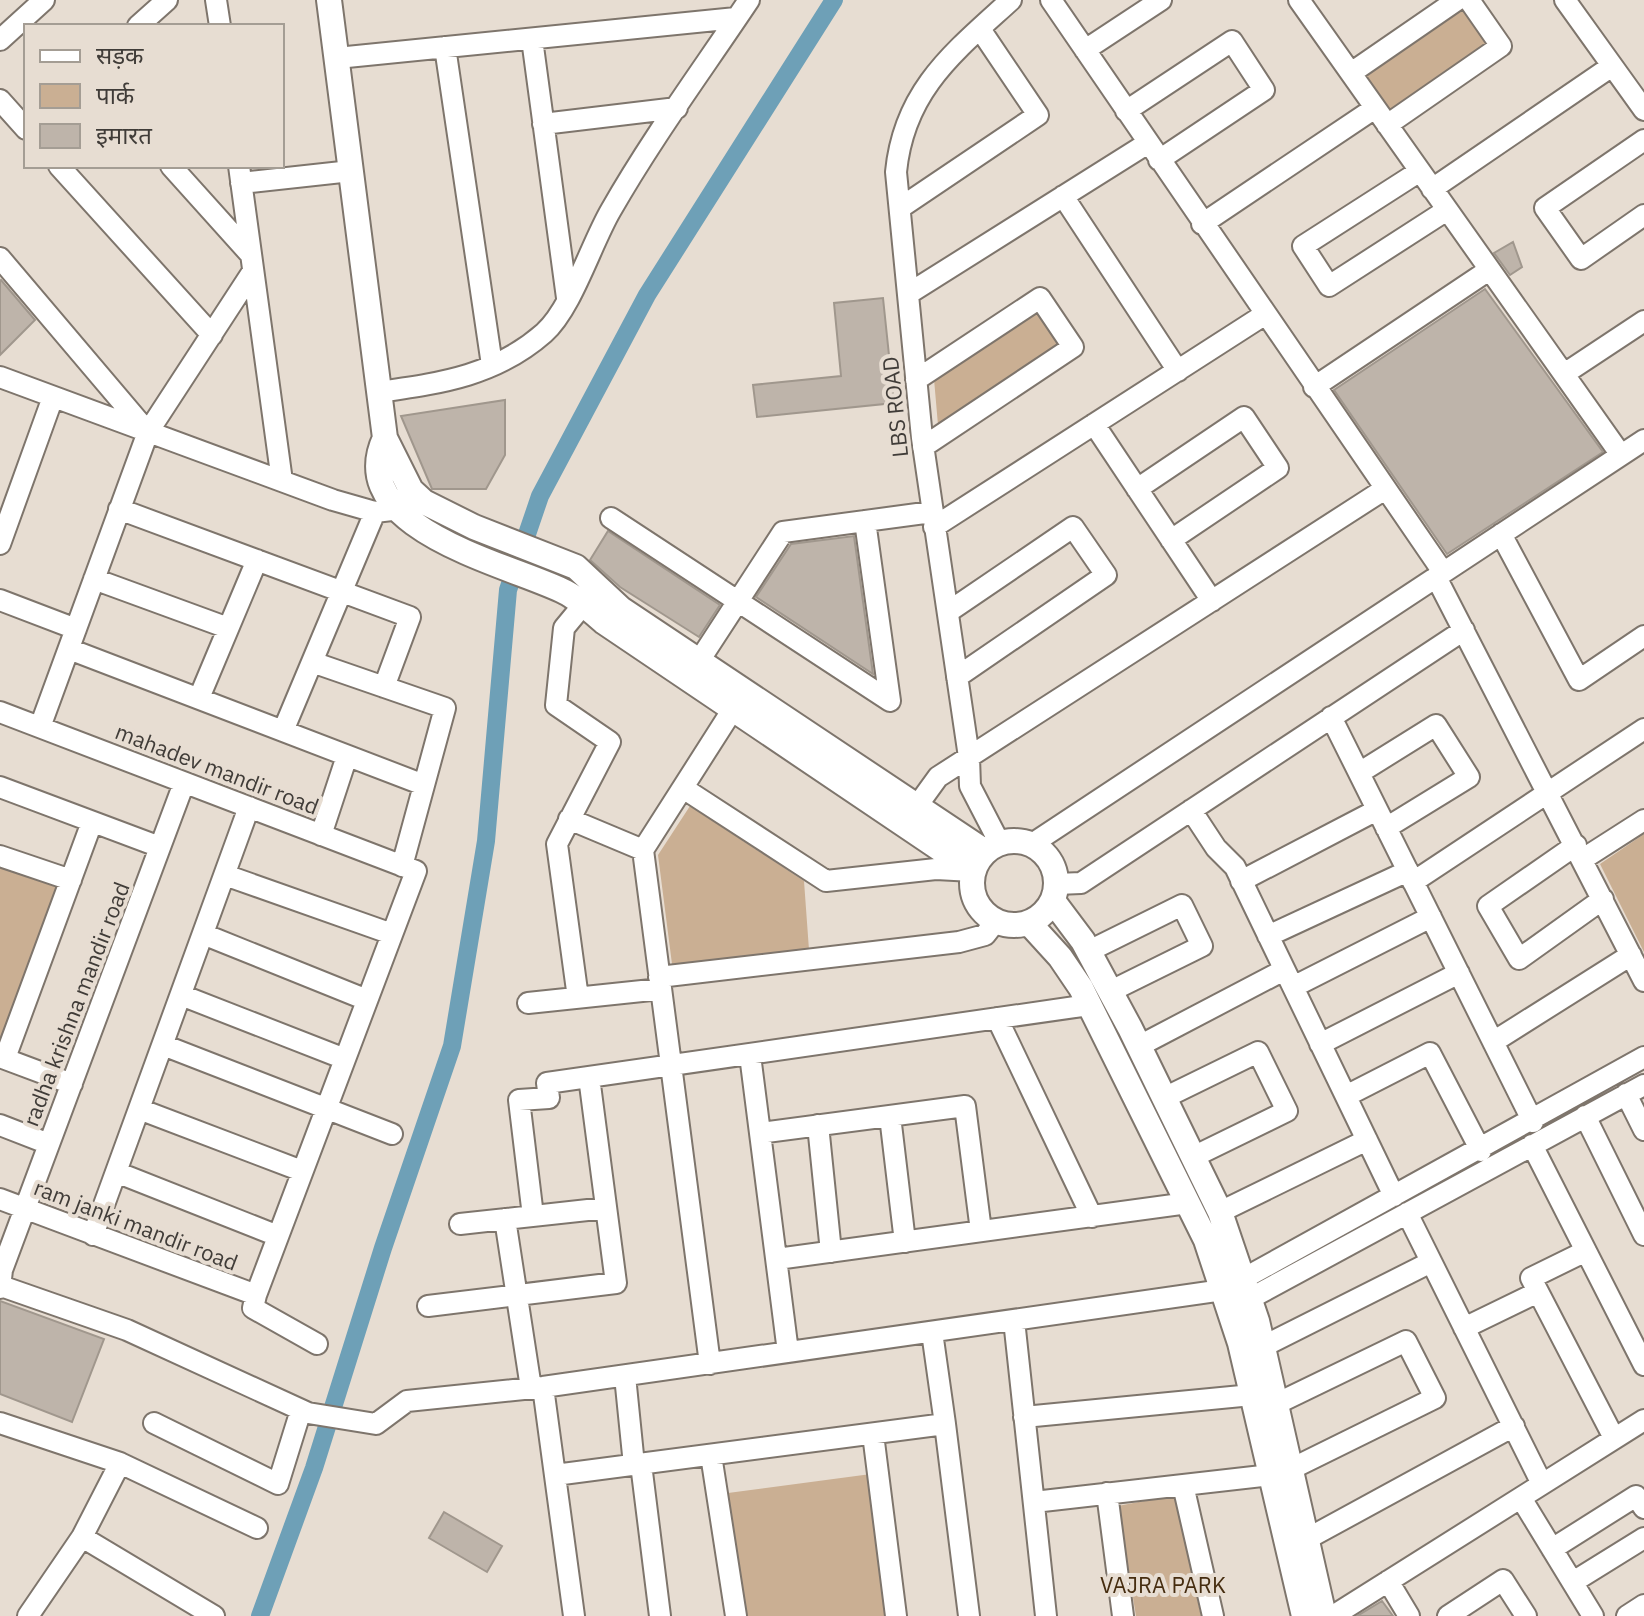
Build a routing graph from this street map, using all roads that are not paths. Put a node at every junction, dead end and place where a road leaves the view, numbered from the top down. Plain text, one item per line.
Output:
1 (44, 0) edge
2 (167, 0) edge
3 (216, 0) edge
4 (329, 0) edge
5 (749, 0) edge
6 (1011, 0) edge
7 (1051, 0) edge
8 (1161, 0) edge
9 (1457, 0) edge
10 (1469, 0) edge
11 (1565, 0) edge
12 (1308, 3) edge
13 (713, 10) edge
14 (736, 18) junction
15 (140, 24) edge
16 (220, 24) edge
17 (980, 29) junction
18 (532, 39) junction
19 (0, 40) edge
20 (445, 47) junction
21 (1085, 50) junction
22 (337, 58) junction
23 (1612, 66) junction
24 (1351, 73) junction
25 (0, 100) edge
26 (677, 108) junction
27 (1644, 110) edge
28 (1126, 111) junction
29 (1381, 117) junction
30 (543, 124) junction
31 (24, 126) edge
32 (1644, 140) edge
33 (1153, 152) junction
34 (61, 168) edge
35 (173, 168) edge
36 (351, 171) junction
37 (1420, 171) junction
38 (240, 174) edge
39 (1432, 189) junction
40 (1063, 196) junction
41 (900, 208) junction
42 (1447, 210) junction
43 (1644, 215) edge
44 (1202, 224) junction
45 (0, 258) edge
46 (252, 264) junction
47 (1489, 270) junction
48 (908, 294) junction
49 (567, 298) junction
50 (1264, 315) junction
51 (1644, 321) edge
52 (212, 335) junction
53 (492, 365) junction
54 (1178, 371) junction
55 (1564, 374) junction
56 (0, 377) edge
57 (916, 380) junction
58 (1314, 387) junction
59 (379, 392) junction
60 (53, 397) junction
61 (1094, 424) junction
62 (148, 432) junction
63 (1644, 440) edge
64 (923, 447) junction
65 (1621, 455) junction
66 (282, 481) junction
67 (1137, 489) junction
68 (1385, 489) junction
69 (413, 507) junction
70 (119, 509) junction
71 (375, 512) junction
72 (611, 518) dead end
73 (933, 520) junction
74 (865, 521) junction
75 (1501, 534) junction
76 (1171, 540) junction
77 (0, 544) edge
78 (257, 560) junction
79 (1440, 574) junction
80 (94, 579) junction
81 (342, 591) junction
82 (575, 599) junction
83 (739, 599) junction
84 (0, 600) edge
85 (1212, 601) junction
86 (948, 612) junction
87 (228, 628) junction
88 (1464, 630) junction
89 (1644, 636) edge
90 (72, 639) junction
91 (699, 661) junction
92 (312, 662) junction
93 (957, 677) junction
94 (384, 687) junction
95 (199, 698) junction
96 (739, 700) junction
97 (0, 712) edge
98 (1331, 717) junction
99 (40, 727) junction
100 (1644, 729) edge
101 (283, 731) junction
102 (347, 756) junction
103 (969, 757) junction
104 (1359, 773) junction
105 (184, 783) junction
106 (424, 785) junction
107 (0, 787) edge
108 (683, 788) junction
109 (1548, 791) junction
110 (917, 806) junction
111 (249, 807) junction
112 (1191, 810) junction
113 (569, 819) junction
114 (1382, 819) junction
115 (1644, 820) edge
116 (92, 822) junction
117 (321, 835) junction
118 (1032, 844) junction
119 (160, 847) junction
120 (643, 850) junction
121 (1580, 852) junction
122 (985, 855) junction
123 (0, 856) edge
124 (409, 868) junction
125 (225, 875) junction
126 (1410, 876) junction
127 (71, 880) junction
128 (1241, 881) junction
129 (1055, 892) junction
130 (1603, 899) junction
131 (1431, 917) junction
132 (996, 921) junction
133 (1029, 923) junction
134 (203, 934) junction
135 (392, 934) junction
136 (1268, 936) junction
137 (1089, 951) junction
138 (1639, 968) edge
139 (1459, 973) junction
140 (1289, 978) junction
141 (660, 983) junction
142 (1111, 991) junction
143 (181, 995) junction
144 (578, 998) junction
145 (367, 1000) junction
146 (528, 1003) dead end
147 (1089, 1005) junction
148 (997, 1018) junction
149 (1493, 1042) junction
150 (1320, 1044) junction
151 (163, 1045) junction
152 (1139, 1046) junction
153 (750, 1055) junction
154 (1644, 1057) edge
155 (2, 1058) edge
156 (345, 1059) junction
157 (671, 1066) junction
158 (589, 1077) junction
159 (72, 1084) junction
160 (1635, 1089) edge
161 (1346, 1096) junction
162 (1164, 1098) junction
163 (139, 1109) junction
164 (326, 1109) junction
165 (890, 1116) junction
166 (1585, 1116) junction
167 (1533, 1122) junction
168 (0, 1125) edge
169 (818, 1125) junction
170 (1644, 1130) edge
171 (760, 1133) junction
172 (392, 1134) dead end
173 (1367, 1140) junction
174 (49, 1144) junction
175 (1532, 1145) junction
176 (1481, 1151) junction
177 (1193, 1157) junction
178 (302, 1171) junction
179 (116, 1172) junction
180 (1394, 1196) junction
181 (0, 1199) edge
182 (1188, 1203) junction
183 (606, 1208) junction
184 (24, 1209) junction
185 (1220, 1212) junction
186 (1407, 1213) junction
187 (533, 1216) junction
188 (1092, 1217) junction
189 (505, 1219) junction
190 (460, 1224) dead end
191 (981, 1231) junction
192 (93, 1235) junction
193 (1644, 1235) edge
194 (278, 1236) junction
195 (905, 1242) junction
196 (1586, 1251) junction
197 (831, 1252) junction
198 (777, 1259) junction
199 (1431, 1262) junction
200 (1, 1278) edge
201 (1238, 1289) junction
202 (1538, 1292) junction
203 (256, 1295) junction
204 (518, 1295) junction
205 (428, 1306) dead end
206 (1014, 1320) junction
207 (1464, 1328) junction
208 (932, 1332) junction
209 (317, 1344) dead end
210 (1262, 1347) junction
211 (788, 1352) junction
212 (710, 1364) junction
213 (1644, 1365) edge
214 (625, 1376) junction
215 (537, 1388) junction
216 (1263, 1400) junction
217 (305, 1412) junction
218 (1024, 1417) junction
219 (1644, 1420) edge
220 (0, 1423) edge
221 (154, 1423) dead end
222 (945, 1424) junction
223 (1514, 1426) junction
224 (873, 1434) junction
225 (1614, 1438) junction
226 (711, 1455) junction
227 (120, 1463) junction
228 (638, 1465) junction
229 (1280, 1472) junction
230 (555, 1475) junction
231 (1542, 1484) junction
232 (1183, 1485) junction
233 (1107, 1493) junction
234 (1521, 1498) junction
235 (1034, 1502) junction
236 (1644, 1508) edge
237 (257, 1528) dead end
238 (82, 1537) junction
239 (1644, 1538) edge
240 (1305, 1540) junction
241 (1552, 1549) junction
242 (1388, 1581) junction
243 (1573, 1582) junction
244 (1644, 1605) edge
245 (1522, 1615) edge
246 (28, 1616) edge
247 (214, 1616) edge
248 (574, 1616) edge
249 (660, 1616) edge
250 (736, 1616) edge
251 (896, 1616) edge
252 (969, 1616) edge
253 (1046, 1616) edge
254 (1123, 1616) edge
255 (1213, 1616) edge
256 (1304, 1616) edge
257 (1324, 1616) edge
258 (1333, 1616) edge
259 (1409, 1616) edge
260 (1448, 1616) edge
261 (1593, 1616) edge
262 (1627, 1616) edge

1 - 19 street
2 - 15 street
3 - 16 street
4 - 22 street
5 - 14 street
6 - 17 street, LBS ROAD
7 - 21 street
8 - 21 street
9 - 24 street
10 - 29 street
11 - 23 street
12 - 24 street
13 - 14 street
13 - 18 street
14 - 26 street
17 - 41 street, LBS ROAD
17 - 41 street
18 - 20 street
18 - 30 street
20 - 22 street
20 - 53 street
21 - 28 street
22 - 36 street
23 - 27 street
23 - 39 street
24 - 29 street
25 - 31 street
26 - 30 street
26 - 49 street
28 - 33 street
28 - 33 street
29 - 37 street
29 - 44 street
30 - 49 street
32 - 43 street
33 - 40 street
33 - 44 street
34 - 52 street
35 - 46 street
36 - 38 street
36 - 59 street
37 - 39 street
37 - 42 street
38 - 46 street
39 - 42 street
40 - 48 street
40 - 54 street
41 - 48 street, LBS ROAD
42 - 47 street
44 - 50 street
45 - 62 street
46 - 52 street
46 - 66 street
47 - 55 street
47 - 58 street
48 - 57 street, LBS ROAD
49 - 53 street
50 - 54 street
50 - 58 street
51 - 55 street
52 - 62 street
53 - 59 street
54 - 61 street
55 - 65 street
56 - 60 street
57 - 64 street, LBS ROAD
57 - 64 street
58 - 68 street
59 - 69 street
60 - 62 street
60 - 77 street
61 - 67 street
61 - 73 street
62 - 66 street
62 - 70 street
63 - 65 street
64 - 73 street, LBS ROAD
65 - 75 street
66 - 71 street
67 - 76 street
67 - 76 street
68 - 79 street
68 - 85 street
69 - 71 street
69 - 82 street
69 - 91 street
70 - 78 street
70 - 80 street
71 - 81 street
72 - 83 street
73 - 74 street
73 - 86 street, LBS ROAD
74 - 83 street
74 - 83 street
75 - 79 street
75 - 89 street
76 - 85 street
78 - 81 street
78 - 87 street
79 - 88 street
79 - 118 street
80 - 87 street
80 - 90 street
81 - 92 street
81 - 94 street
82 - 96 street
82 - 113 street
83 - 91 street
84 - 90 street
85 - 103 street
86 - 93 street, LBS ROAD
86 - 93 street
87 - 95 street
88 - 98 street
88 - 109 street
90 - 95 street
90 - 99 street
91 - 96 street
92 - 94 street
92 - 101 street
93 - 103 street, LBS ROAD
94 - 106 street
95 - 101 street
96 - 108 street
96 - 110 street
96 - 122 street
97 - 99 street, mahadev mandir road
98 - 104 street
98 - 112 street
99 - 105 street, mahadev mandir road
100 - 109 street
101 - 102 street
102 - 106 street
102 - 117 street
103 - 110 street
103 - 122 street, LBS ROAD
104 - 114 street
104 - 114 street
105 - 111 street, mahadev mandir road
105 - 119 street, radha krishna mandir road
106 - 124 street
107 - 116 street
108 - 120 street
108 - 122 street
109 - 121 street
109 - 126 street
110 - 122 street
111 - 117 street, mahadev mandir road
111 - 125 street
112 - 128 street
112 - 129 street
113 - 120 street
113 - 144 street
114 - 126 street
114 - 128 street
115 - 121 street
116 - 119 street
116 - 127 street
117 - 124 street, mahadev mandir road
118 - 122 street
118 - 129 street
119 - 159 street, radha krishna mandir road
120 - 141 street
121 - 130 street
121 - 130 street
122 - 132 street
123 - 127 street
124 - 135 street
125 - 134 street
125 - 135 street
126 - 131 street
126 - 136 street
127 - 155 street
128 - 136 street
129 - 133 street
129 - 137 street
130 - 138 street
131 - 139 street
131 - 140 street
132 - 133 street
132 - 141 street
133 - 147 street
134 - 143 street
134 - 145 street
135 - 145 street
136 - 140 street
137 - 142 street
137 - 142 street
138 - 149 street
139 - 149 street
139 - 150 street
140 - 150 street
140 - 152 street
141 - 144 street
141 - 157 street
142 - 152 street
143 - 151 street
143 - 156 street
144 - 146 street
145 - 156 street
147 - 148 street
147 - 182 street
148 - 153 street
148 - 188 street
149 - 167 street
150 - 161 street
151 - 163 street
151 - 164 street
152 - 162 street
153 - 157 street
153 - 171 street
154 - 167 street
155 - 159 street
156 - 164 street
157 - 158 street
157 - 212 street
158 - 183 street
158 - 187 street
159 - 174 street, radha krishna mandir road
160 - 166 street
160 - 170 street
161 - 173 street
161 - 176 street
162 - 177 street
162 - 177 street
163 - 178 street
163 - 179 street
164 - 172 street
164 - 178 street
165 - 169 street
165 - 191 street
165 - 195 street
166 - 175 street
166 - 193 street
167 - 176 street
168 - 174 street
169 - 171 street
169 - 197 street
171 - 198 street
173 - 180 street
173 - 185 street
174 - 184 street, radha krishna mandir road
175 - 186 street
175 - 196 street
176 - 180 street
177 - 185 street
178 - 194 street
179 - 192 street
179 - 194 street
180 - 201 street
181 - 184 street, ram janki mandir road
182 - 188 street
182 - 201 street
183 - 187 street
183 - 204 street
184 - 192 street, ram janki mandir road
184 - 200 street, radha krishna mandir road
185 - 201 street
186 - 199 street
186 - 201 street
187 - 189 street
188 - 191 street
189 - 190 street
189 - 204 street
191 - 195 street
192 - 203 street, ram janki mandir road
194 - 203 street
195 - 197 street
196 - 202 street
196 - 213 street
197 - 198 street
198 - 211 street
199 - 207 street
199 - 210 street
200 - 217 street
201 - 206 street
201 - 210 street
201 - 216 street
202 - 207 street
202 - 225 street
203 - 209 street
204 - 205 street
204 - 215 street
206 - 208 street
206 - 218 street
207 - 223 street
208 - 211 street
208 - 222 street
210 - 216 street
211 - 212 street
212 - 214 street
214 - 215 street
214 - 228 street
215 - 217 street
215 - 230 street
216 - 218 street
216 - 229 street
216 - 229 street
217 - 221 street
218 - 235 street
219 - 225 street
220 - 227 street
222 - 224 street
222 - 252 street
223 - 231 street
223 - 240 street
224 - 226 street
224 - 251 street
225 - 231 street
226 - 228 street
226 - 250 street
227 - 237 street
227 - 238 street
228 - 230 street
228 - 249 street
229 - 232 street
229 - 240 street
229 - 256 street
230 - 248 street
231 - 234 street
232 - 233 street
232 - 255 street
233 - 235 street
233 - 254 street
234 - 241 street
234 - 242 street
235 - 253 street
236 - 241 street
238 - 246 street
238 - 247 street
239 - 243 street
240 - 257 street
241 - 243 street
242 - 258 street
242 - 259 street
243 - 261 street
244 - 262 street
245 - 260 street

